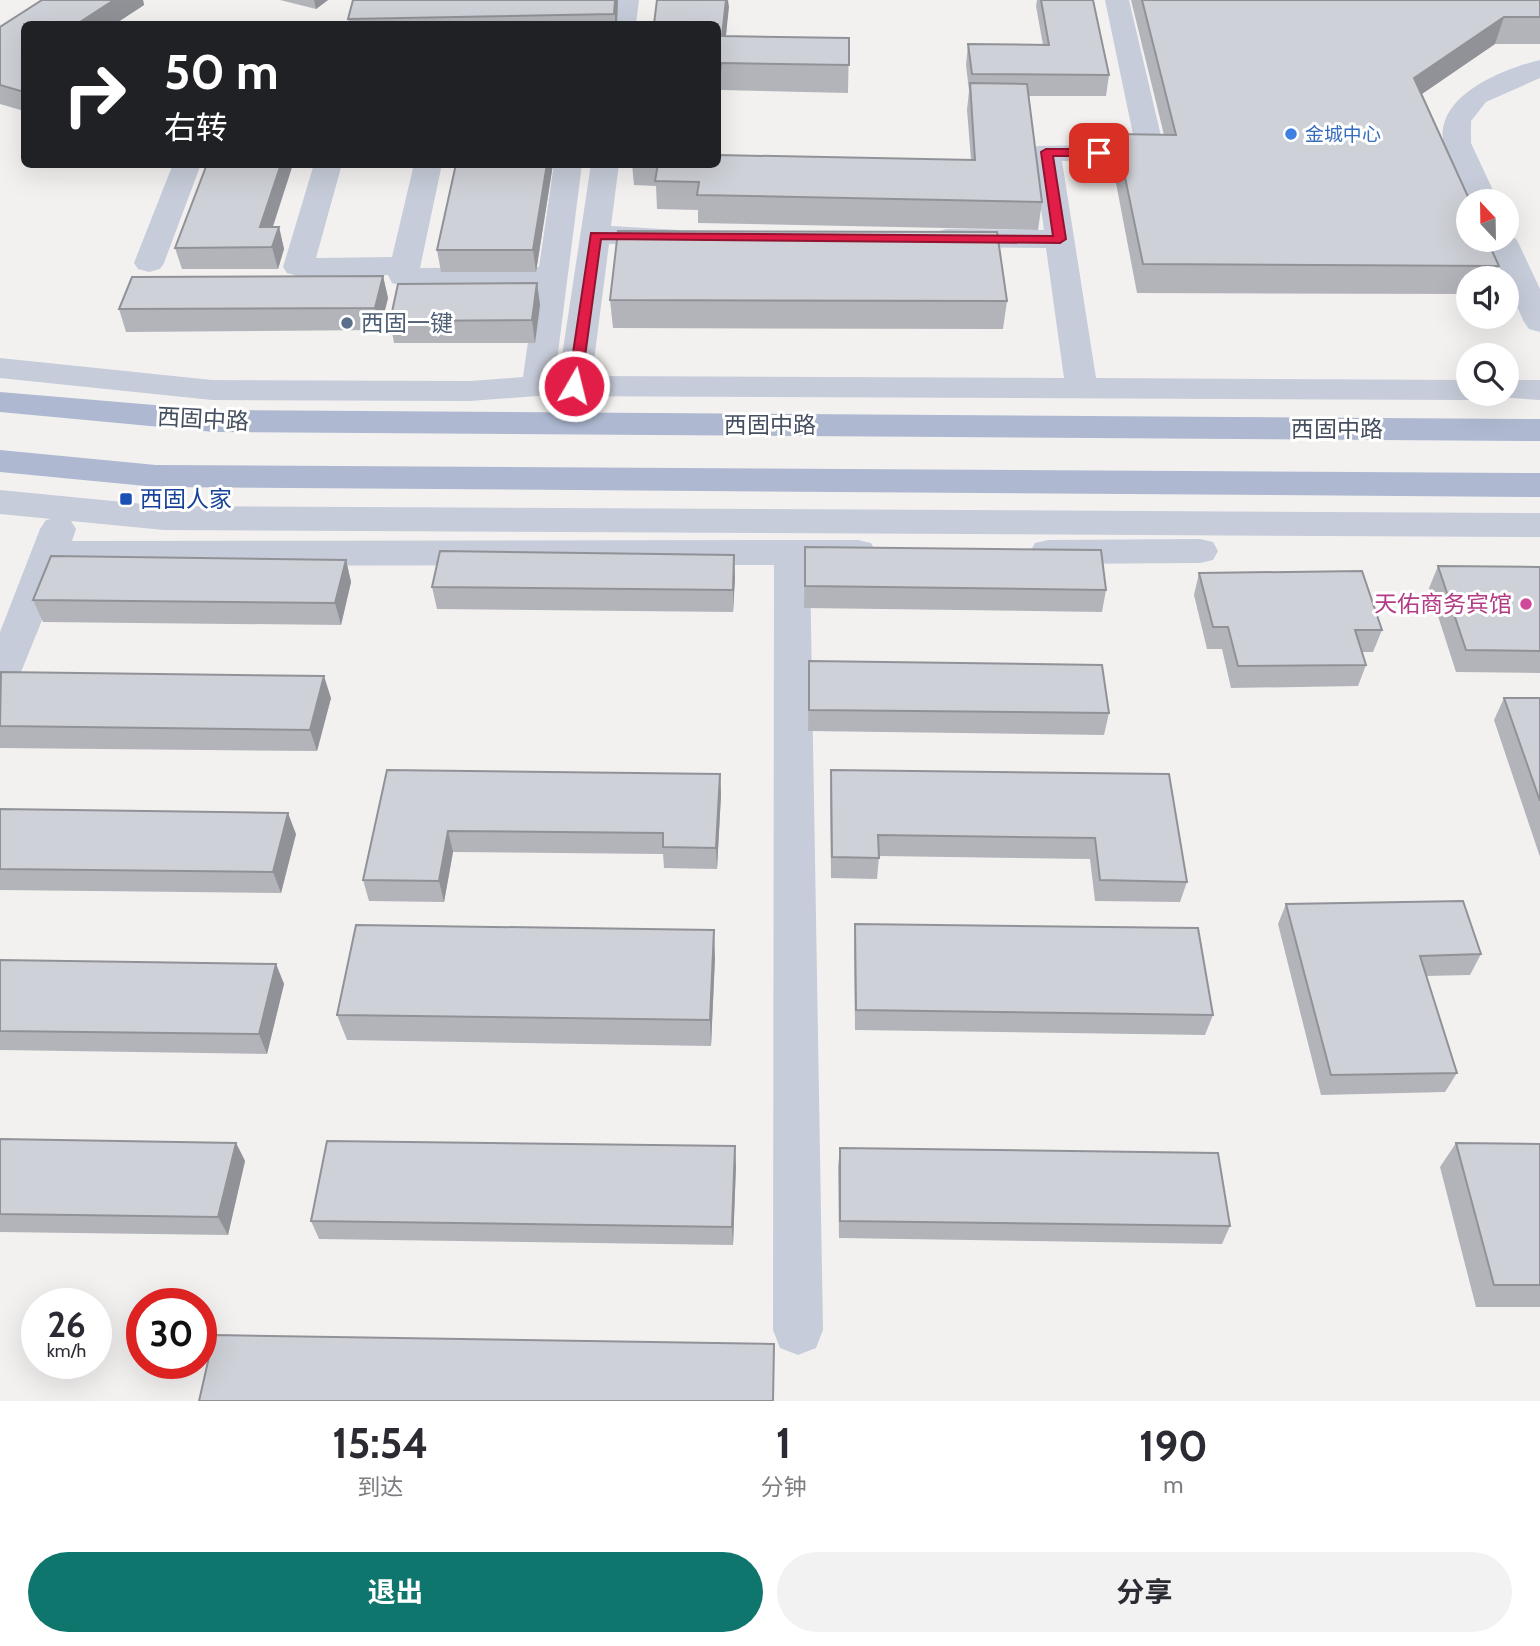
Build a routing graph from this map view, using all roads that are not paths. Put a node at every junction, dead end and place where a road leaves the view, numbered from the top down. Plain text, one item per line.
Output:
1 (627, 0) edge
2 (1117, 0) edge
3 (624, 21) edge
4 (1540, 68) edge
5 (185, 168) edge
6 (327, 168) edge
7 (427, 168) edge
8 (567, 168) edge
9 (604, 168) edge
10 (1478, 189) edge
11 (595, 235) junction
12 (691, 236) edge
13 (923, 238) edge
14 (1060, 239) junction
15 (1508, 252) edge
16 (149, 263) dead end
17 (406, 267) junction
18 (553, 276) junction
19 (1540, 322) edge
20 (0, 368) edge
21 (538, 386) junction
22 (574, 386) junction
23 (1082, 390) junction
24 (1456, 390) edge
25 (1519, 390) edge
26 (1540, 390) edge
27 (0, 402) edge
28 (534, 424) junction
29 (1540, 430) edge
30 (0, 461) edge
31 (531, 478) junction
32 (1540, 485) edge
33 (0, 502) edge
34 (0, 520) edge
35 (1540, 525) edge
36 (1200, 551) dead end
37 (792, 552) junction
38 (51, 554) junction
39 (0, 677) edge
40 (798, 1330) dead end

1 - 3 street
2 - 14 street
4 - 10 street
5 - 16 street
6 - 17 street
7 - 17 street
8 - 18 street
9 - 11 street
11 - 12 street
11 - 22 street
13 - 14 street
14 - 23 street
15 - 19 street
17 - 18 street
18 - 21 street
20 - 21 street
21 - 22 street
22 - 23 street
23 - 24 street
25 - 26 street
27 - 28 main road, 西固中路
28 - 29 main road, 西固中路
28 - 31 main road
30 - 31 main road
31 - 32 main road
33 - 35 street
34 - 38 street
36 - 37 street
37 - 38 street
37 - 40 street
38 - 39 street

